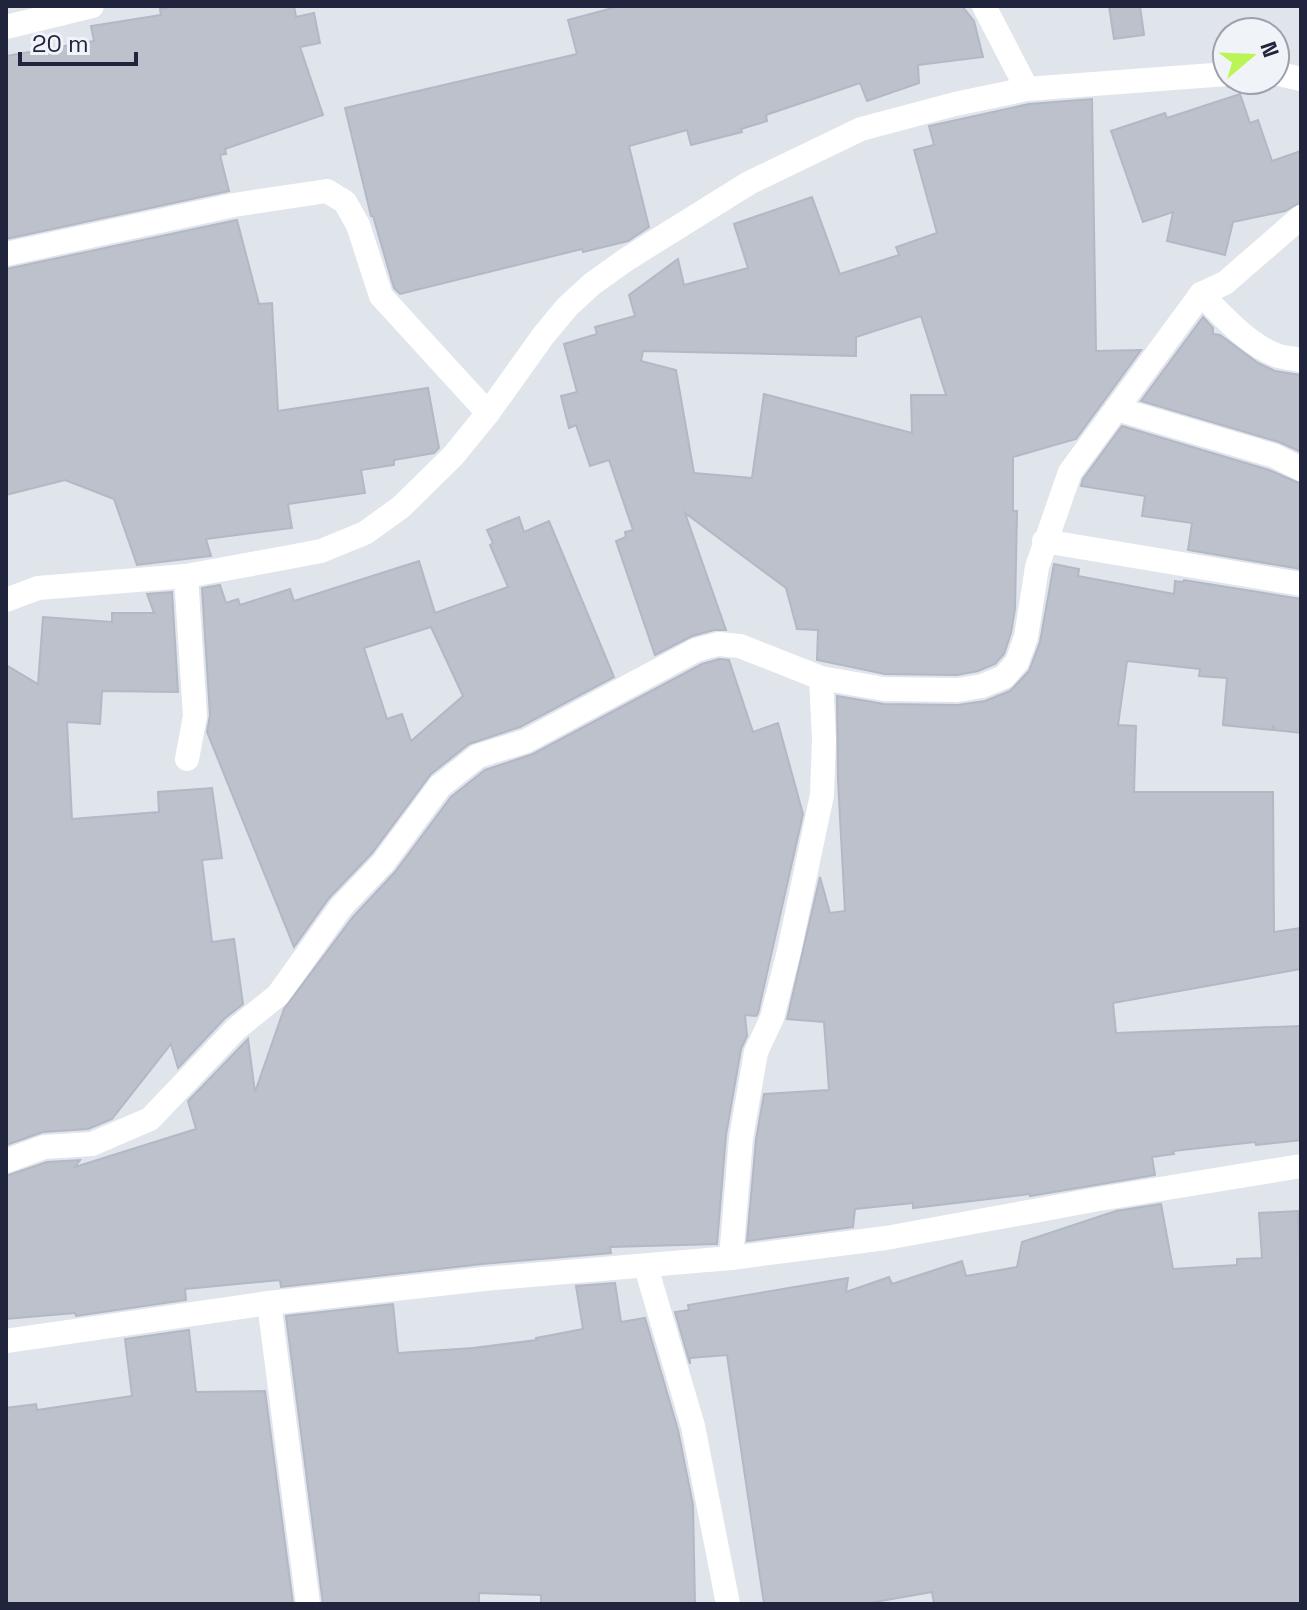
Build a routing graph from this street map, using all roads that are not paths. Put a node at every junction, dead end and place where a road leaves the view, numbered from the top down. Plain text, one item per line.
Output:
1 (92, 6) edge
2 (984, 6) edge
3 (6, 27) edge
4 (1211, 75) edge
5 (1027, 89) junction
6 (1301, 217) edge
7 (6, 254) edge
8 (1201, 294) junction
9 (1301, 360) edge
10 (1117, 409) junction
11 (488, 413) junction
12 (1301, 469) edge
13 (1044, 541) junction
14 (186, 576) junction
15 (1301, 584) edge
16 (6, 600) edge
17 (821, 678) junction
18 (187, 759) dead end
19 (6, 1161) edge
20 (1301, 1166) edge
21 (731, 1258) junction
22 (646, 1267) junction
23 (269, 1303) junction
24 (6, 1341) edge
25 (308, 1604) edge
26 (728, 1604) edge

1 - 3 street
2 - 5 street
4 - 5 street
5 - 11 street
6 - 8 street
7 - 11 street
8 - 9 street
8 - 10 street
10 - 12 street
10 - 13 street
11 - 14 street
13 - 15 street
13 - 17 street
14 - 16 street
14 - 18 street
17 - 19 street
17 - 21 street
20 - 21 street
21 - 22 street
22 - 23 street
22 - 26 street
23 - 24 street
23 - 25 street

